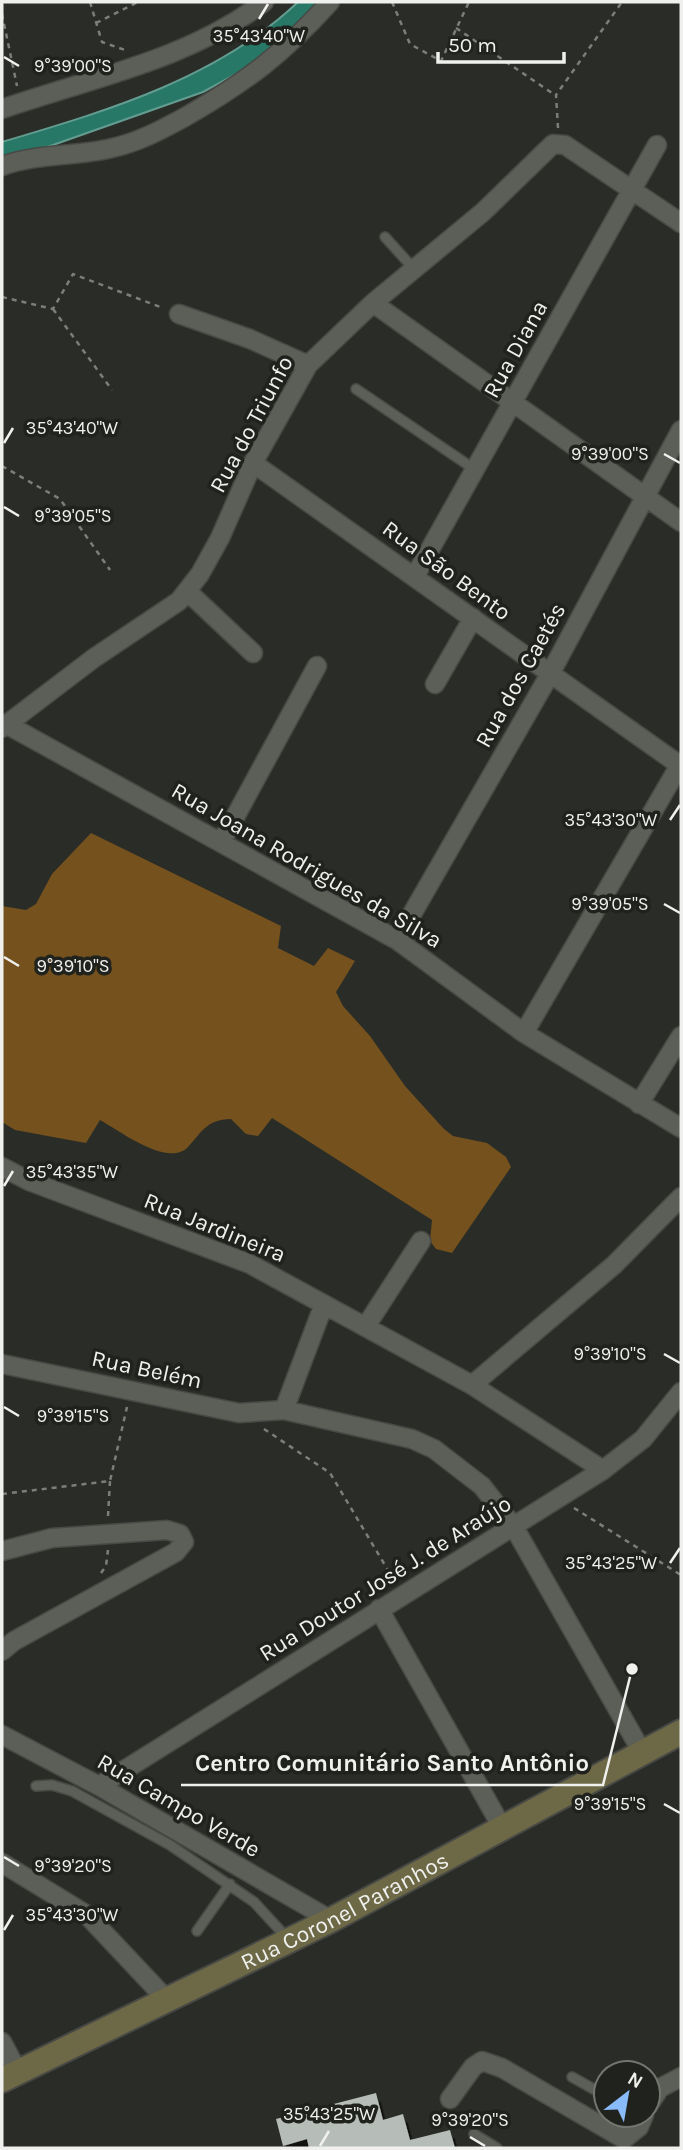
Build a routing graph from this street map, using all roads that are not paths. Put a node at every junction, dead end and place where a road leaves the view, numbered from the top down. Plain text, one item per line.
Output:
1 (264, 2) edge
2 (330, 2) edge
3 (2, 109) edge
4 (657, 145) dead end
5 (2, 166) edge
6 (632, 190) junction
7 (681, 223) edge
8 (385, 237) dead end
9 (415, 271) junction
10 (373, 303) junction
11 (179, 314) road end
12 (308, 365) junction
13 (356, 389) dead end
14 (513, 403) junction
15 (681, 430) edge
16 (253, 463) junction
17 (474, 469) junction
18 (644, 497) junction
19 (681, 522) edge
20 (415, 576) junction
21 (187, 591) junction
22 (474, 618) junction
23 (253, 653) dead end
24 (317, 666) dead end
25 (550, 674) junction
26 (435, 684) dead end
27 (4, 726) edge
28 (681, 765) edge
29 (222, 841) junction
30 (397, 940) junction
31 (524, 1033) junction
32 (681, 1035) edge
33 (639, 1104) junction
34 (681, 1128) edge
35 (2, 1167) edge
36 (681, 1198) edge
37 (421, 1241) dead end
38 (324, 1304) junction
39 (366, 1326) junction
40 (2, 1364) edge
41 (472, 1385) junction
42 (681, 1392) edge
43 (284, 1410) junction
44 (603, 1470) junction
45 (514, 1527) junction
46 (2, 1551) edge
47 (379, 1609) junction
48 (2, 1651) edge
49 (681, 1732) edge
50 (2, 1735) edge
51 (642, 1752) junction
52 (99, 1786) junction
53 (36, 1787) dead end
54 (503, 1829) junction
55 (2, 1863) edge
56 (230, 1884) junction
57 (331, 1920) junction
58 (197, 1931) dead end
59 (289, 1940) junction
60 (167, 2000) junction
61 (2, 2042) edge
62 (10, 2076) edge
63 (572, 2077) dead end
64 (681, 2077) edge
65 (662, 2087) edge
66 (592, 2088) edge
67 (450, 2099) dead end
68 (592, 2120) edge
69 (607, 2129) edge
70 (636, 2129) edge
71 (474, 2134) dead end
72 (497, 2148) edge

1 - 3 street
2 - 5 street
4 - 6 street, Rua Diana
6 - 7 street
6 - 9 street, Rua do Triunfo
6 - 14 street, Rua Diana
8 - 9 lane
9 - 10 street, Rua do Triunfo
10 - 12 street, Rua do Triunfo
10 - 14 street
11 - 12 street
12 - 16 street, Rua do Triunfo
13 - 17 lane
14 - 17 street, Rua Diana
14 - 18 street
15 - 18 street, Rua dos Caetés
16 - 20 street, Rua São Bento
16 - 21 street, Rua do Triunfo
17 - 20 street, Rua Diana
18 - 19 street
18 - 25 street, Rua dos Caetés
20 - 22 street, Rua São Bento
21 - 23 street
21 - 27 street, Rua do Triunfo
22 - 25 street, Rua São Bento
22 - 26 street
24 - 29 street
25 - 28 street, Rua São Bento
25 - 30 street, Rua dos Caetés
27 - 29 street, Rua Joana Rodrigues da Silva
28 - 31 street
29 - 30 street, Rua Joana Rodrigues da Silva
30 - 31 street, Rua Joana Rodrigues da Silva
31 - 33 street, Rua Joana Rodrigues da Silva
32 - 33 street
33 - 34 street, Rua Joana Rodrigues da Silva
35 - 38 street, Rua Jardineira
36 - 41 street
37 - 39 street
38 - 39 street, Rua Jardineira
38 - 43 street
39 - 41 street, Rua Jardineira
40 - 43 street, Rua Belém
41 - 44 street, Rua Jardineira
42 - 44 street, Rua Doutor José J. de Araújo
43 - 45 street, Rua Belém
44 - 45 street, Rua Doutor José J. de Araújo
45 - 47 street, Rua Doutor José J. de Araújo
45 - 51 street, Rua Belém
46 - 48 street
47 - 52 street, Rua Doutor José J. de Araújo
47 - 54 street
49 - 51 street, Rua Coronel Paranhos
50 - 52 street, Rua Campo Verde
51 - 54 street, Rua Coronel Paranhos
52 - 57 street, Rua Campo Verde
53 - 56 lane
54 - 57 street, Rua Coronel Paranhos
55 - 60 street
56 - 58 lane
56 - 59 lane
57 - 59 street, Rua Coronel Paranhos
59 - 60 street, Rua Coronel Paranhos
60 - 62 street, Rua Coronel Paranhos
61 - 62 street
63 - 66 lane
64 - 65 street
67 - 68 street
69 - 70 street
71 - 72 lane

